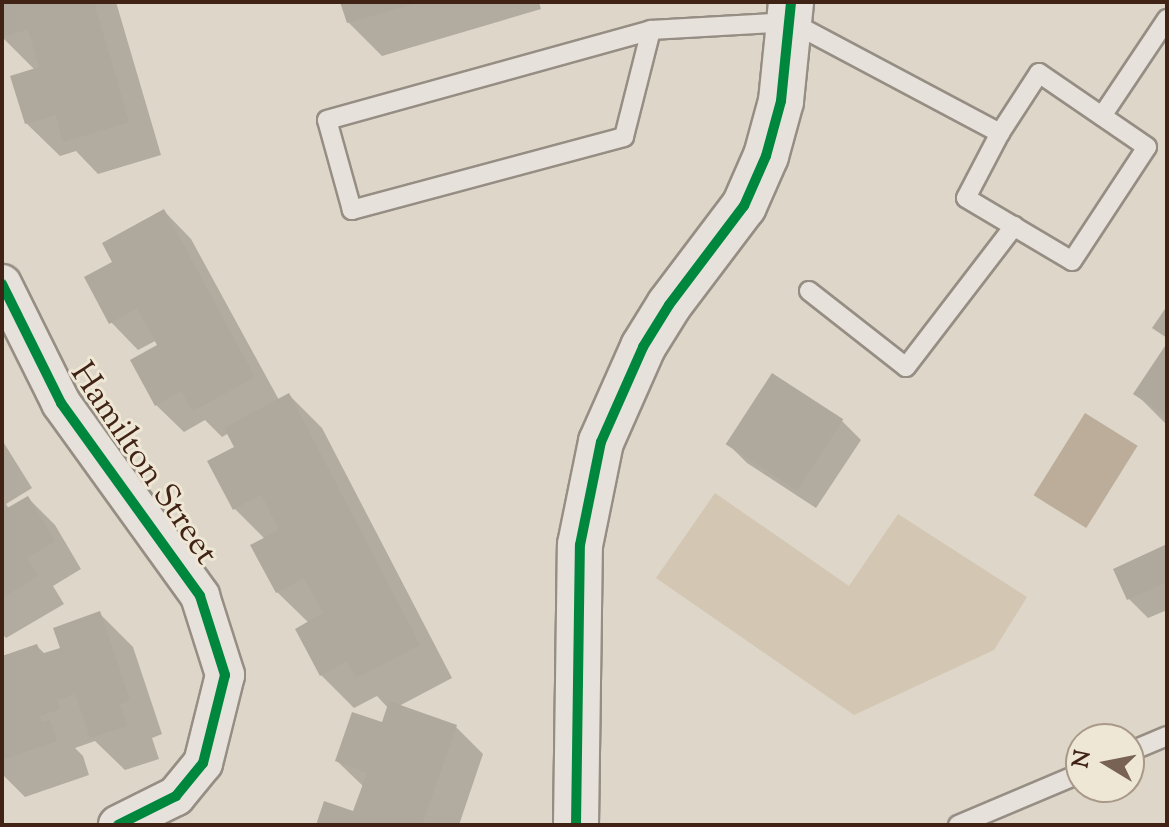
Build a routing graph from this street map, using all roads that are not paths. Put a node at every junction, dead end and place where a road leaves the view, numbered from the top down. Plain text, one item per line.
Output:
1 (791, 12) edge
2 (1164, 28) edge
3 (651, 30) junction
4 (1102, 116) junction
5 (1000, 133) junction
6 (1014, 226) junction
7 (2, 284) edge
8 (809, 291) dead end
9 (1167, 736) edge
10 (1145, 745) edge
11 (1065, 780) edge
12 (118, 825) edge
13 (576, 825) edge
14 (958, 825) edge

1 - 3 lane
1 - 5 lane
1 - 13 street
2 - 4 lane
3 - 3 lane
4 - 5 lane
4 - 6 lane
5 - 6 lane
6 - 8 lane
7 - 12 street, Hamilton Street
9 - 10 lane
11 - 14 lane

